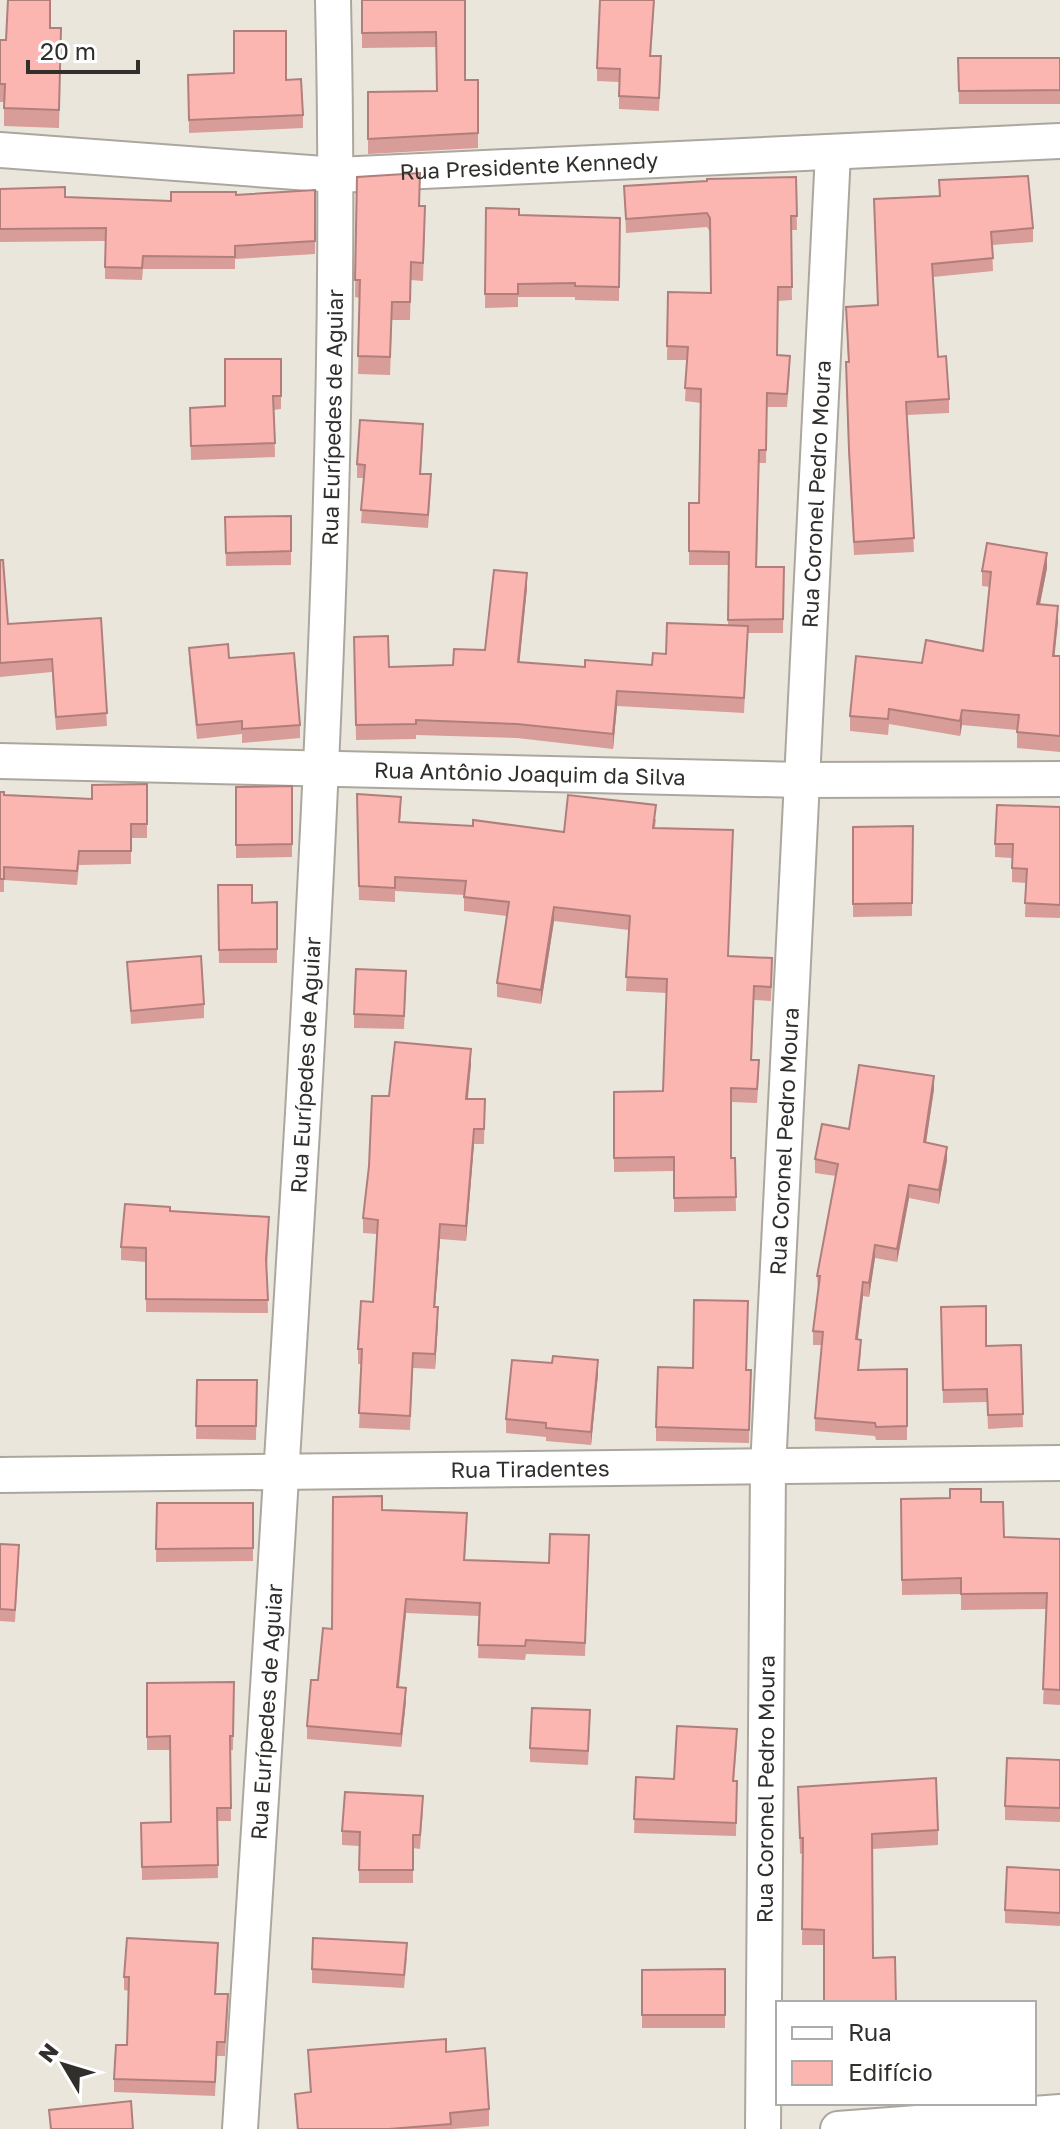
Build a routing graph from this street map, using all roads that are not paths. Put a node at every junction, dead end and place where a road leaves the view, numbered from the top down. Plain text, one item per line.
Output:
1 (333, 0) edge
2 (1060, 141) edge
3 (0, 150) edge
4 (833, 153) junction
5 (337, 175) junction
6 (0, 761) edge
7 (323, 769) junction
8 (1060, 779) edge
9 (801, 780) junction
10 (1060, 1463) edge
11 (768, 1468) junction
12 (282, 1470) junction
13 (0, 1475) edge
14 (1060, 2112) edge
15 (240, 2129) edge
16 (763, 2129) edge
17 (838, 2129) edge

1 - 5 street, Rua Eurípedes de Aguiar
2 - 4 street, Rua Presidente Kennedy
3 - 5 street, Rua Presidente Kennedy
4 - 5 street, Rua Presidente Kennedy
4 - 9 street, Rua Coronel Pedro Moura
5 - 7 street, Rua Eurípedes de Aguiar
6 - 7 street, Rua Antônio Joaquim da Silva
7 - 9 street, Rua Antônio Joaquim da Silva
7 - 12 street, Rua Eurípedes de Aguiar
8 - 9 street, Rua Antônio Joaquim da Silva
9 - 11 street, Rua Coronel Pedro Moura
10 - 11 street, Rua Tiradentes
11 - 12 street, Rua Tiradentes
11 - 16 street, Rua Coronel Pedro Moura
12 - 13 street, Rua Tiradentes
12 - 15 street, Rua Eurípedes de Aguiar
14 - 17 street

